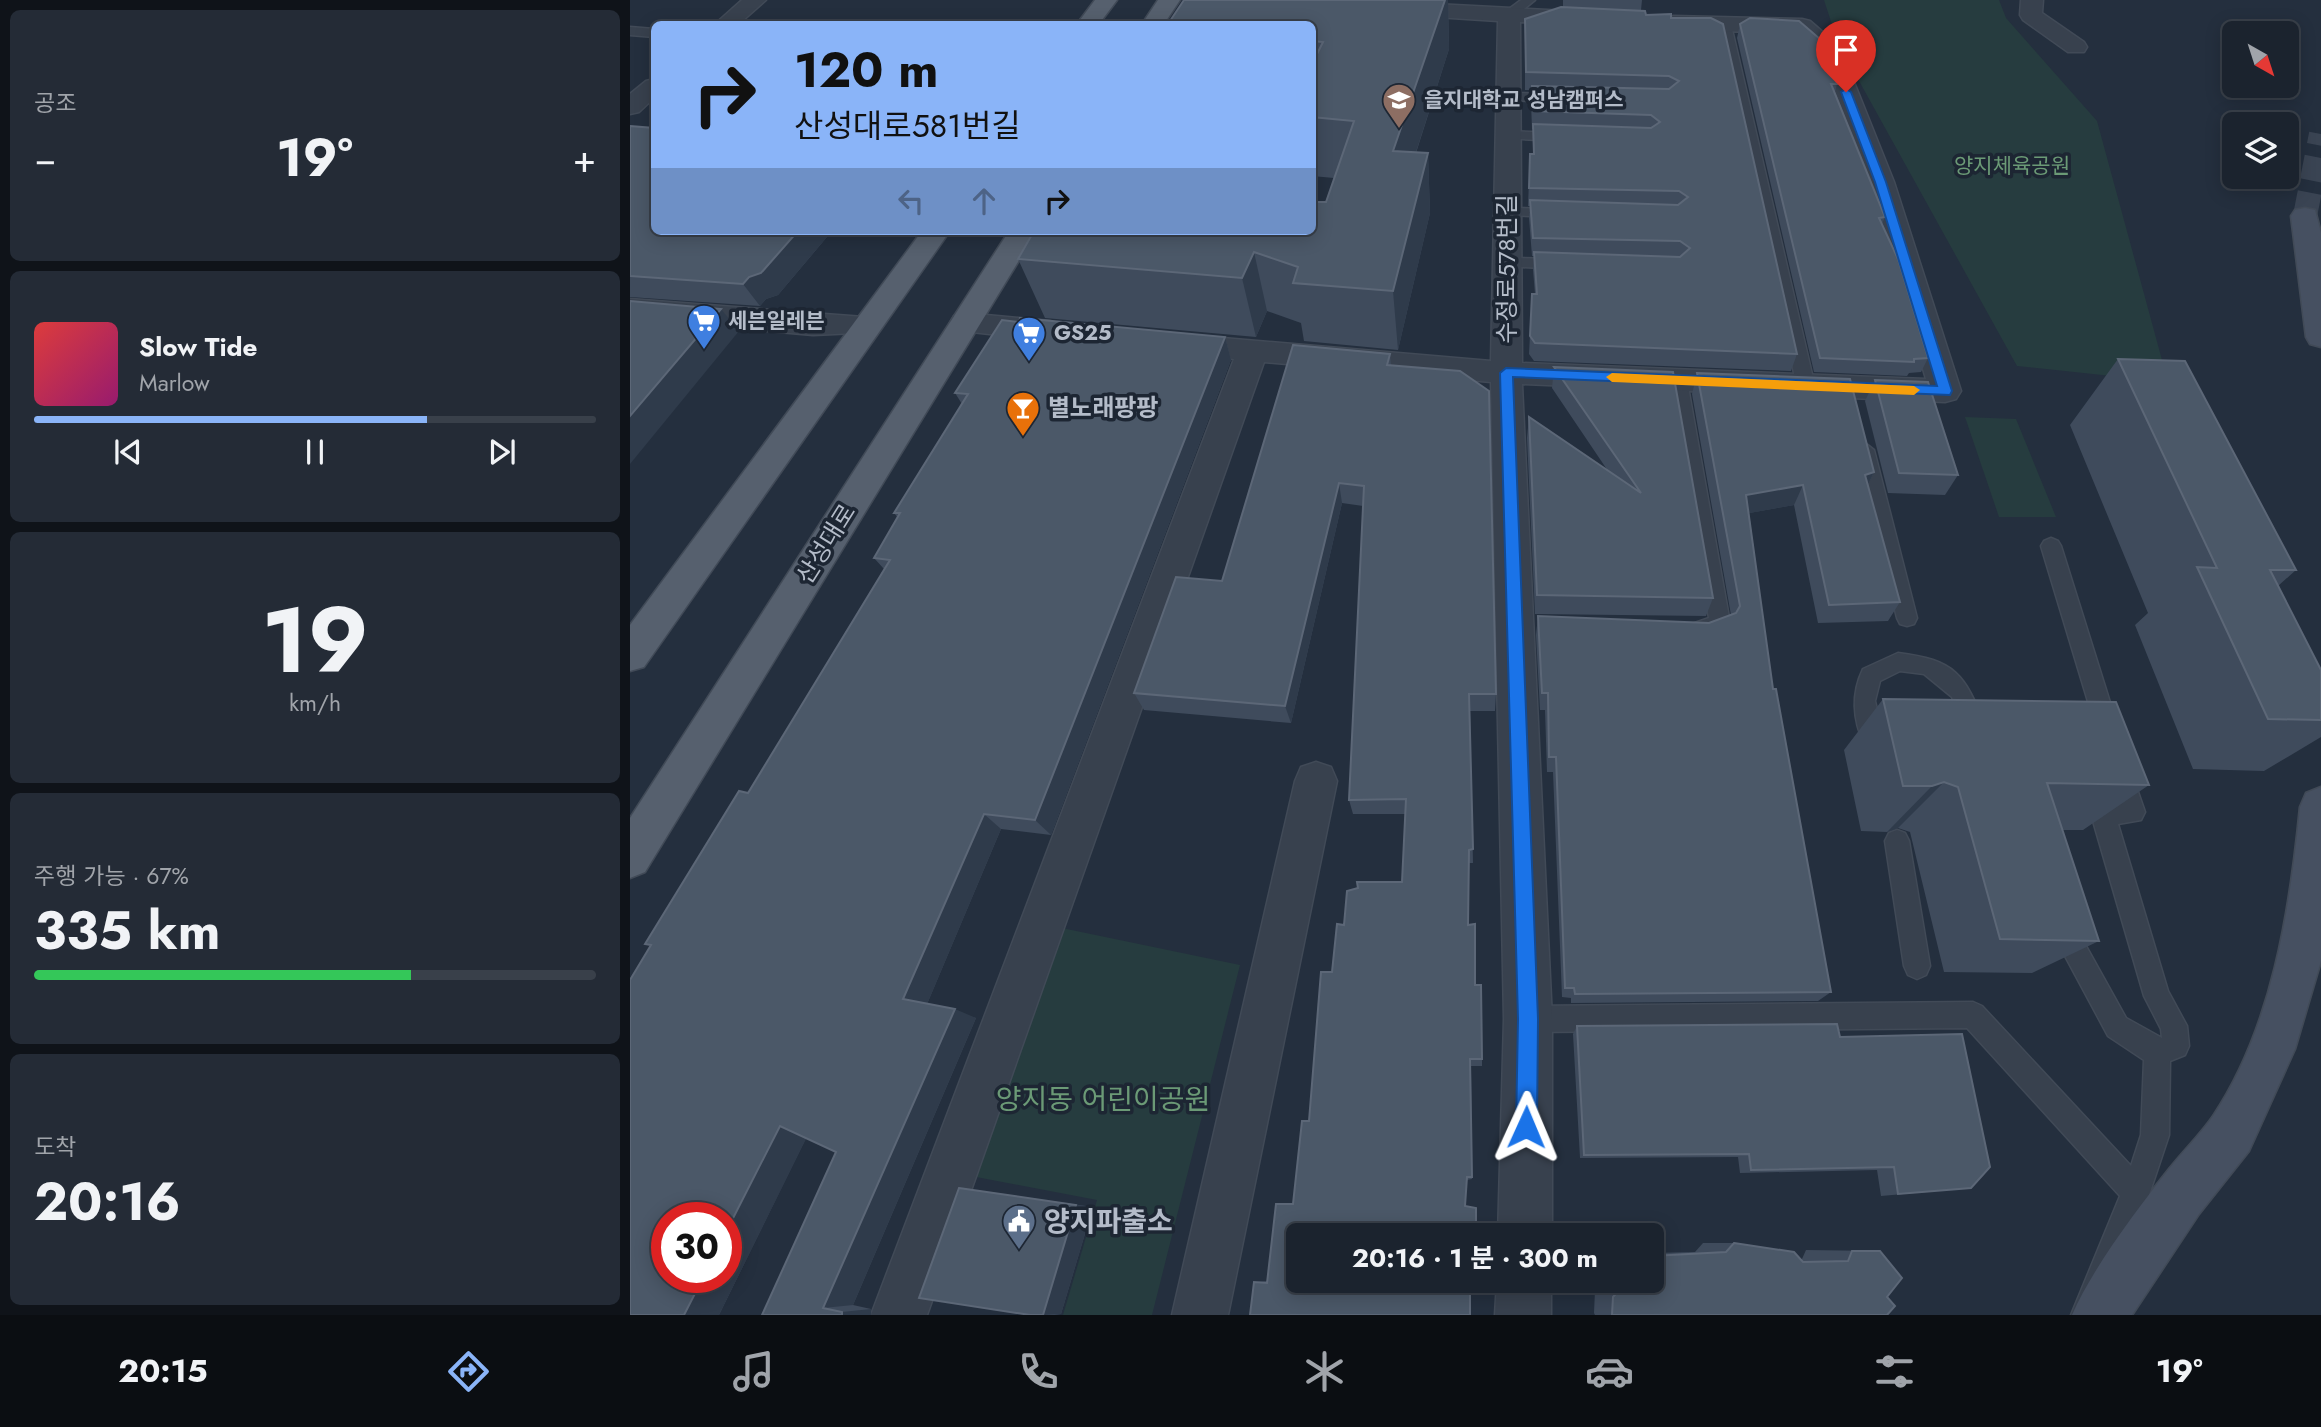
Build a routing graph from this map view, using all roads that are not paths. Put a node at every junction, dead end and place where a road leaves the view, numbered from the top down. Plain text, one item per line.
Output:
1 (755, 0) edge
2 (1106, 0) edge
3 (1169, 0) edge
4 (2032, 0) edge
5 (1371, 8) edge
6 (1519, 8) edge
7 (1604, 20) edge
8 (730, 21) edge
9 (1090, 21) edge
10 (1155, 21) edge
11 (1644, 22) edge
12 (1725, 25) junction
13 (630, 31) edge
14 (651, 33) edge
15 (2076, 47) dead end
16 (651, 89) edge
17 (1509, 97) junction
18 (1574, 98) edge
19 (630, 107) edge
20 (1508, 135) junction
21 (1578, 137) edge
22 (1508, 212) junction
23 (1577, 214) edge
24 (2305, 216) tunnel mouth
25 (933, 235) edge
26 (1020, 235) edge
27 (1507, 263) junction
28 (1572, 265) edge
29 (630, 309) edge
30 (965, 323) junction
31 (866, 326) junction
32 (1074, 334) edge
33 (2321, 337) edge
34 (1143, 340) edge
35 (1253, 351) junction
36 (1506, 373) junction
37 (1678, 380) junction
38 (1805, 387) junction
39 (1860, 429) edge
40 (2052, 546) dead end
41 (1907, 618) dead end
42 (1675, 630) edge
43 (630, 655) edge
44 (1978, 734) edge
45 (1873, 738) dead end
46 (1316, 781) dead end
47 (2321, 807) edge
48 (1897, 841) dead end
49 (630, 857) edge
50 (2051, 909) edge
51 (1917, 966) dead end
52 (1528, 1019) junction
53 (2157, 1053) junction
54 (2136, 1192) junction
55 (1525, 1223) edge
56 (1524, 1293) edge
57 (900, 1315) edge
58 (1200, 1315) edge
59 (1523, 1315) edge
60 (2086, 1315) edge
61 (2100, 1315) edge

1 - 8 street
2 - 9 main road
3 - 10 main road
4 - 15 street
5 - 6 street
6 - 7 street
6 - 17 street, 수정로578번길
11 - 12 street
12 - 38 lane
12 - 38 street
13 - 14 lane
16 - 19 street
17 - 18 lane
17 - 20 street, 수정로578번길
20 - 21 lane
20 - 22 street, 수정로578번길
22 - 23 lane
22 - 27 street, 수정로578번길
24 - 33 main road
25 - 31 main road
26 - 30 main road, 산성대로
27 - 28 lane
27 - 36 street, 수정로578번길
29 - 31 street
30 - 32 street
30 - 49 main road, 산성대로
31 - 43 main road
34 - 35 street
35 - 36 street
35 - 57 street
36 - 37 street
36 - 52 street, 수정로578번길
37 - 38 street
37 - 42 lane
39 - 41 lane
40 - 53 lane
44 - 45 lane
46 - 58 street
47 - 61 main road
48 - 51 lane
50 - 53 lane
52 - 54 lane
52 - 55 street, 수정로578번길
53 - 54 lane
54 - 60 lane
56 - 59 street

